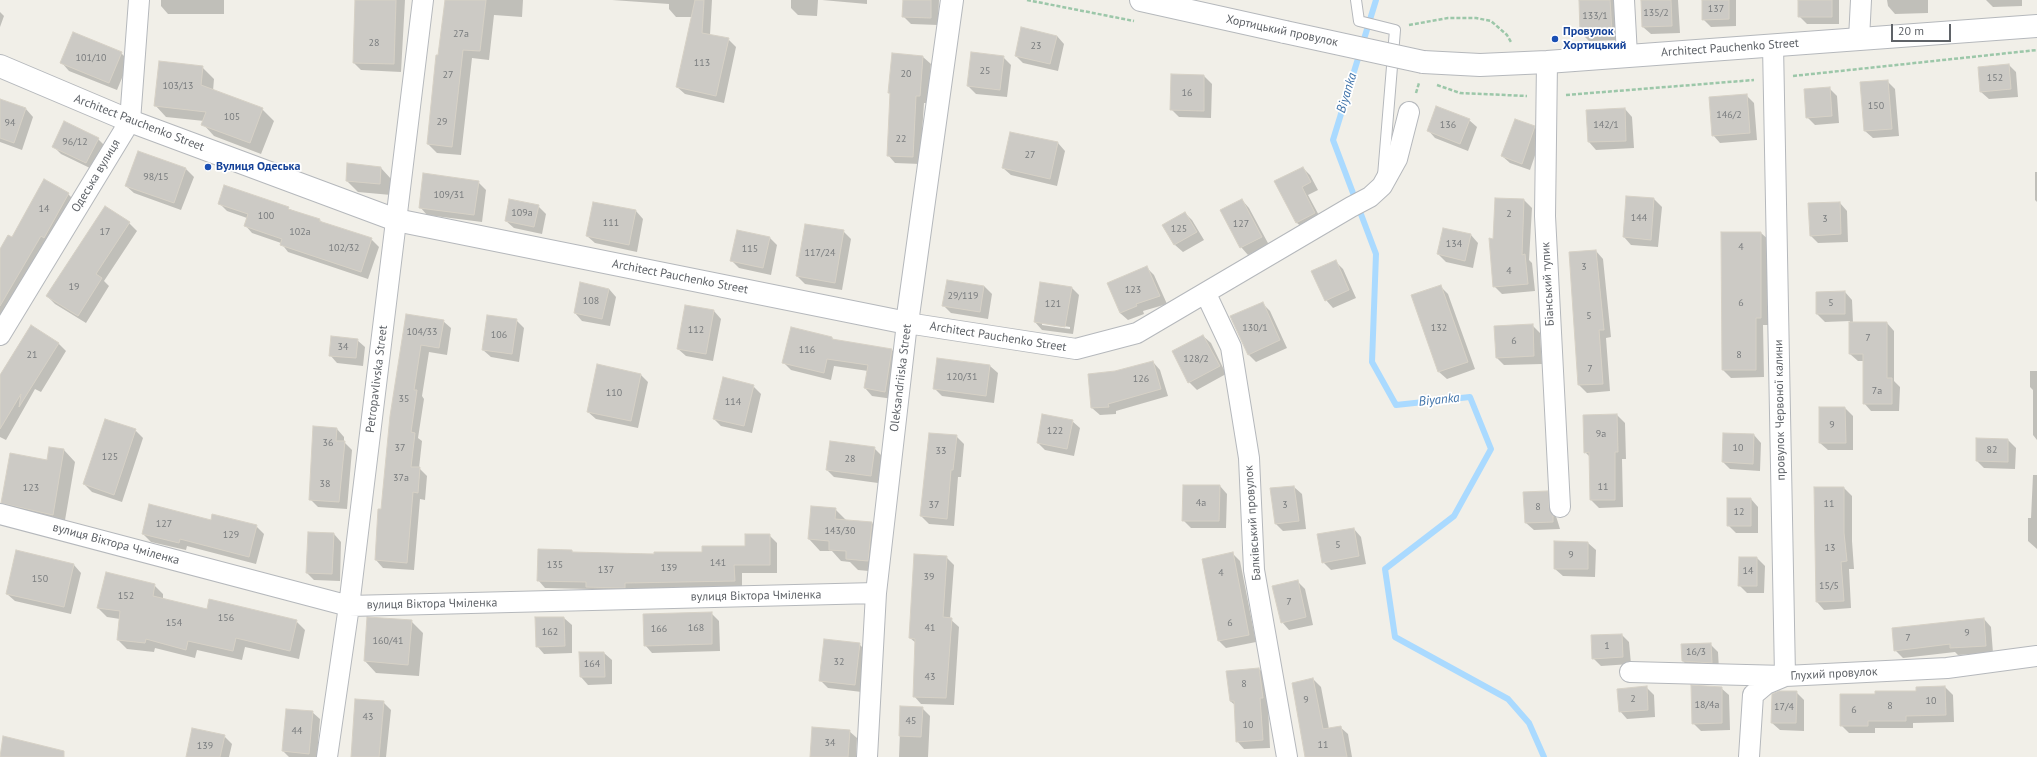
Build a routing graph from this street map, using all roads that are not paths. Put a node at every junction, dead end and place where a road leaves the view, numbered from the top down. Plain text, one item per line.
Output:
1 (139, 0) edge
2 (423, 0) edge
3 (952, 0) edge
4 (1141, 0) edge
5 (1356, 0) edge
6 (1624, 0) edge
7 (1861, 0) edge
8 (2037, 26) edge
9 (1859, 39) junction
10 (1773, 45) junction
11 (1627, 56) junction
12 (1423, 62) joint
13 (1547, 62) junction
14 (0, 66) edge
15 (1409, 112) dead end
16 (130, 121) junction
17 (1376, 191) junction
18 (396, 220) junction
19 (1206, 294) junction
20 (907, 323) junction
21 (0, 335) edge
22 (1560, 507) dead end
23 (0, 514) edge
24 (876, 593) junction
25 (349, 606) junction
26 (2037, 656) edge
27 (1630, 672) dead end
28 (1785, 676) junction
29 (327, 757) edge
30 (867, 757) edge
31 (1287, 757) edge
32 (1749, 757) edge

1 - 16 street, Одеська вулиця
2 - 18 street, Petropavlivska Street
3 - 20 street, Oleksandriiska Street
4 - 12 street, Хортицький провулок, bridge
5 - 17 lane
6 - 11 street
7 - 9 street
8 - 9 street, Architect Pauchenko Street
9 - 10 street, Architect Pauchenko Street
10 - 11 street, Architect Pauchenko Street
10 - 28 street, провулок Червоної калини
11 - 13 street, Architect Pauchenko Street
12 - 13 street, Architect Pauchenko Street
13 - 22 street, Біанський тупик
14 - 16 street, Architect Pauchenko Street
15 - 17 street
16 - 18 street, Architect Pauchenko Street
16 - 21 street, Одеська вулиця
17 - 19 street, Architect Pauchenko Street
18 - 20 street, Architect Pauchenko Street
18 - 25 street, Petropavlivska Street
19 - 20 street, Architect Pauchenko Street
19 - 31 street, Балківський провулок
20 - 24 street, Oleksandriiska Street
23 - 25 street, вулиця Віктора Чміленка
24 - 25 street, вулиця Віктора Чміленка
24 - 30 street, Oleksandriiska Street
25 - 29 street, Petropavlivska Street
26 - 28 street, Глухий провулок
27 - 28 street, Глухий провулок
28 - 32 street

